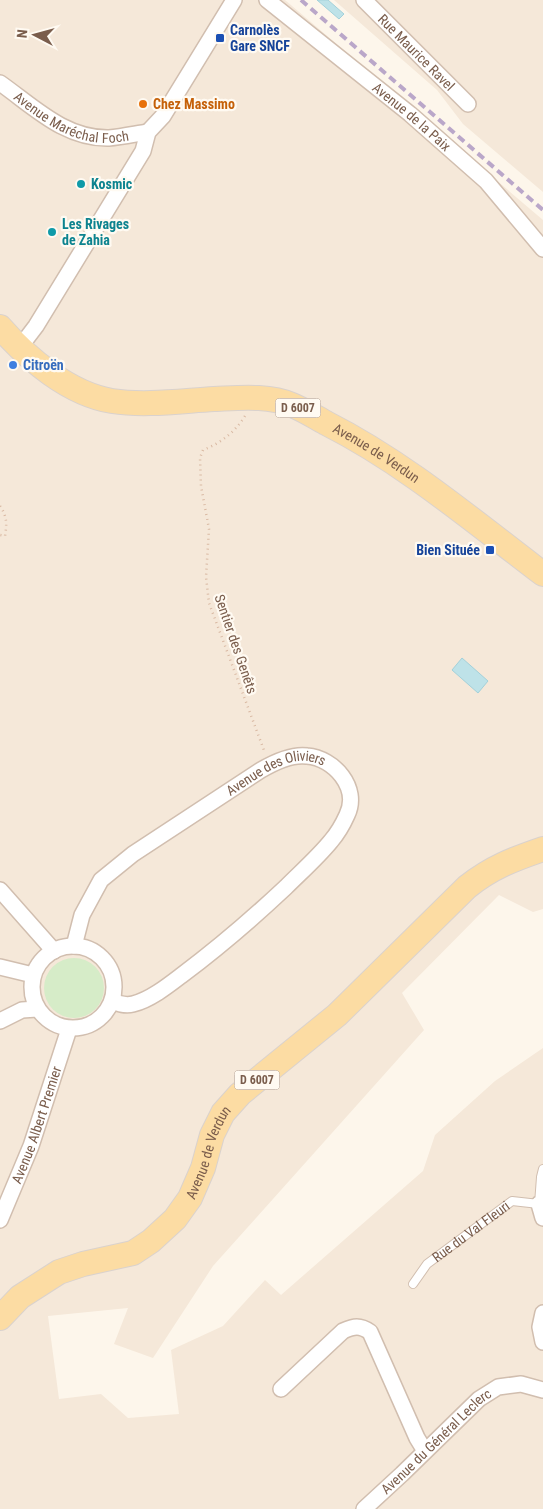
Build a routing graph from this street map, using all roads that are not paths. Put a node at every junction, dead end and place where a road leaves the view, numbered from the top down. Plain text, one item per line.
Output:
1 (234, 0) edge
2 (267, 0) edge
3 (364, 0) edge
4 (0, 83) edge
5 (468, 104) dead end
6 (148, 132) junction
7 (543, 249) edge
8 (0, 327) edge
9 (20, 347) junction
10 (543, 574) edge
11 (543, 849) edge
12 (0, 890) edge
13 (74, 946) junction
14 (54, 951) junction
15 (0, 967) edge
16 (33, 975) junction
17 (112, 1001) junction
18 (37, 1008) junction
19 (0, 1020) edge
20 (69, 1029) junction
21 (543, 1169) edge
22 (541, 1211) edge
23 (0, 1220) edge
24 (412, 1284) dead end
25 (543, 1313) edge
26 (0, 1318) edge
27 (543, 1342) edge
28 (281, 1389) dead end
29 (543, 1390) edge
30 (425, 1451) junction
31 (364, 1509) edge

1 - 6 street
2 - 7 street, Avenue de la Paix
3 - 5 street, Rue Maurice Ravel
4 - 6 street, Avenue Maréchal Foch
6 - 9 street
8 - 9 main road, D 6007
9 - 10 main road, Avenue de Verdun / D 6007
11 - 26 main road, Avenue de Verdun / D 6007
12 - 14 street
13 - 14 street
13 - 17 street
13 - 17 street, Avenue des Oliviers
14 - 16 street
15 - 16 street
16 - 18 street
17 - 20 street
18 - 19 street
18 - 20 street
20 - 23 street, Avenue Albert Premier
21 - 22 lane, Rue du Val Fleuri
22 - 24 lane, Rue du Val Fleuri
25 - 27 street
28 - 30 street
29 - 30 street, Avenue du Général Leclerc
30 - 31 street, Avenue du Général Leclerc

